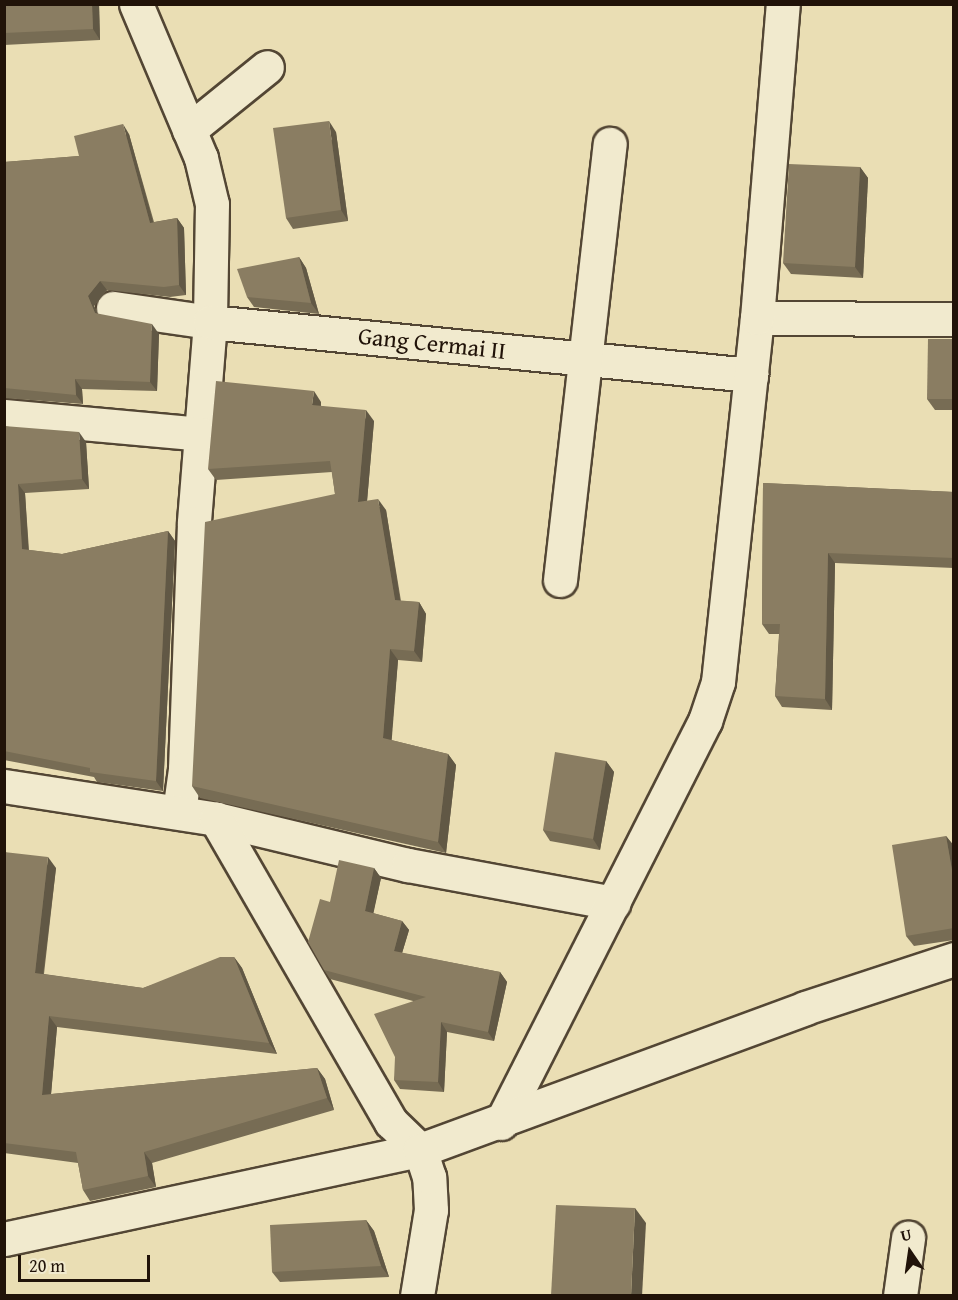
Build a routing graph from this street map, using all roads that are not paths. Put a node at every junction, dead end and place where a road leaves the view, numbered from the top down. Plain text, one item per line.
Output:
1 (136, 4) edge
2 (783, 4) edge
3 (267, 67) dead end
4 (189, 130) junction
5 (610, 144) dead end
6 (112, 308) dead end
7 (757, 318) junction
8 (954, 319) edge
9 (210, 322) junction
10 (588, 359) junction
11 (751, 375) junction
12 (4, 416) edge
13 (201, 434) junction
14 (561, 580) dead end
15 (4, 786) edge
16 (179, 812) junction
17 (216, 819) junction
18 (614, 903) junction
19 (954, 959) edge
20 (501, 1123) junction
21 (420, 1150) junction
22 (908, 1238) dead end
23 (4, 1239) edge
24 (417, 1296) edge
25 (900, 1296) edge

1 - 4 street
2 - 7 street
3 - 4 street
4 - 9 street
5 - 10 street
6 - 9 street, Gang Cermai II
7 - 8 street
7 - 11 street
9 - 10 street, Gang Cermai II
9 - 13 street
10 - 11 street, Gang Cermai II
10 - 14 street
11 - 18 street
12 - 13 street
13 - 16 street
15 - 16 street
16 - 17 street
17 - 18 street
17 - 21 street
18 - 20 street
19 - 20 street
20 - 21 street
21 - 23 street
21 - 24 street
22 - 25 street

